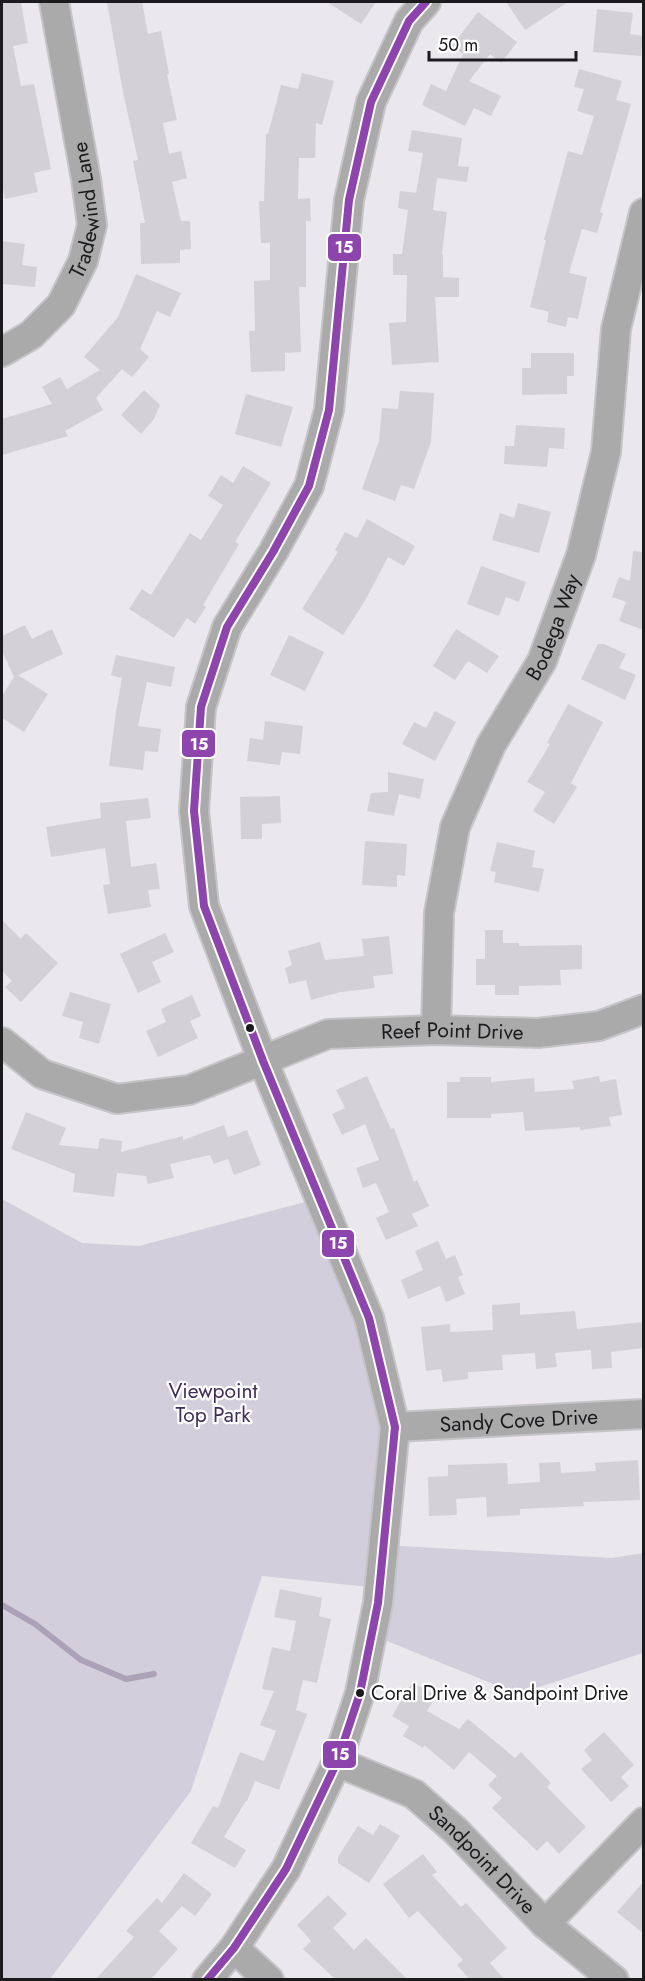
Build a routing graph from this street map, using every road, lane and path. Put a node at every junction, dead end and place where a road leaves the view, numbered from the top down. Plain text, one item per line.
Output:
1 (54, 2) edge
2 (426, 2) edge
3 (644, 213) edge
4 (2, 352) edge
5 (644, 1010) edge
6 (436, 1030) junction
7 (2, 1042) edge
8 (263, 1061) junction
9 (644, 1414) edge
10 (395, 1427) junction
11 (337, 1762) junction
12 (644, 1822) edge
13 (545, 1924) junction
14 (234, 1948) junction
15 (207, 1980) edge
16 (269, 1980) edge
17 (614, 1980) edge

1 - 4 street, Tradewind Lane
2 - 8 street
3 - 6 street, Bodega Way
5 - 6 street, Reef Point Drive
6 - 8 street, Reef Point Drive
7 - 8 street, Reef Point Drive
8 - 10 street
9 - 10 street, Sandy Cove Drive
10 - 11 street
11 - 13 street, Sandpoint Drive
11 - 14 street
12 - 13 street
13 - 17 street, Sandpoint Drive
14 - 15 street
14 - 16 street

